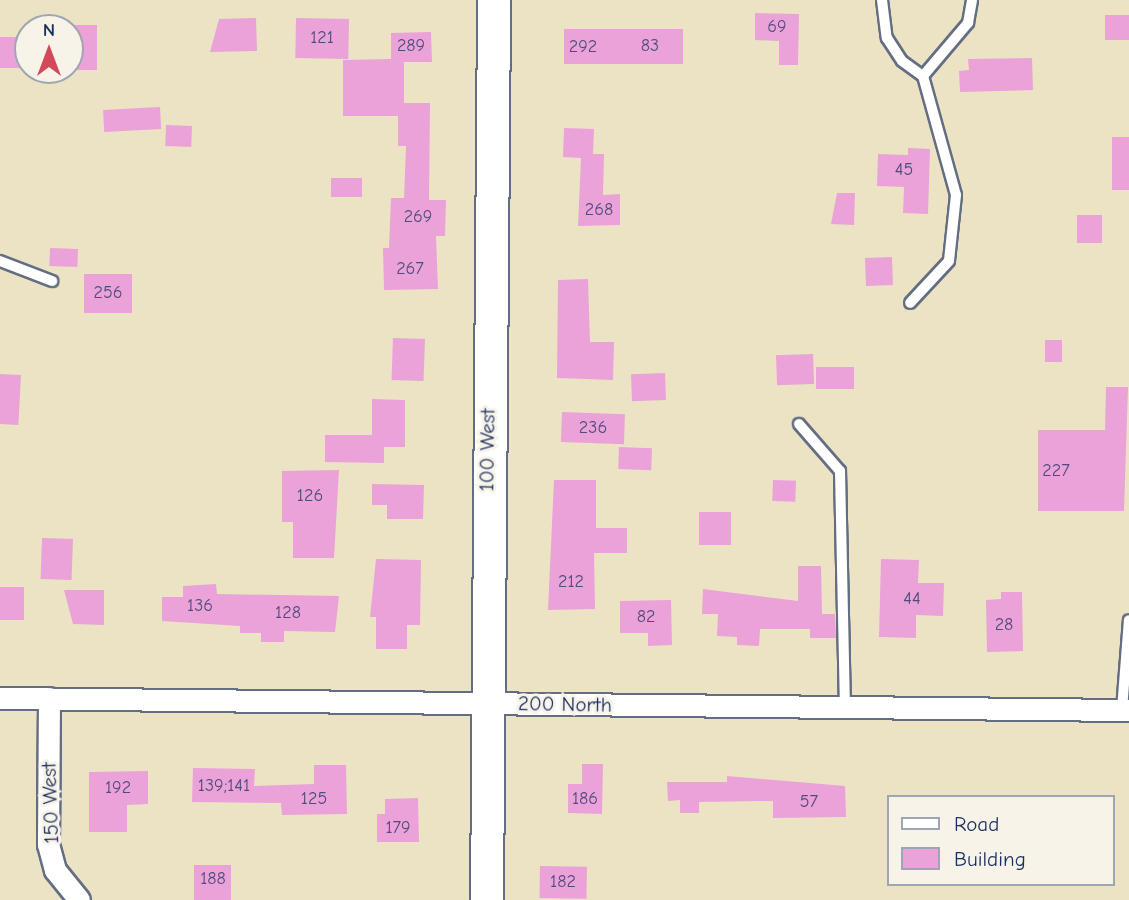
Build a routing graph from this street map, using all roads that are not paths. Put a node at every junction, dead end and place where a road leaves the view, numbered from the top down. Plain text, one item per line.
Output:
1 (494, 0) edge
2 (882, 0) edge
3 (972, 0) edge
4 (923, 76) junction
5 (0, 261) edge
6 (52, 281) dead end
7 (911, 303) dead end
8 (799, 424) dead end
9 (1129, 620) edge
10 (0, 698) edge
11 (49, 698) junction
12 (486, 703) junction
13 (845, 709) junction
14 (1125, 710) edge
15 (79, 900) edge
16 (487, 900) edge

1 - 12 street, 100 West
2 - 4 lane
3 - 4 lane
4 - 7 lane
5 - 6 lane
8 - 13 lane
9 - 14 lane
10 - 11 street, 200 North
11 - 12 street, 200 North
11 - 15 street, 150 West
12 - 13 street, 200 North
12 - 16 street, 100 West
13 - 14 street, 200 North

